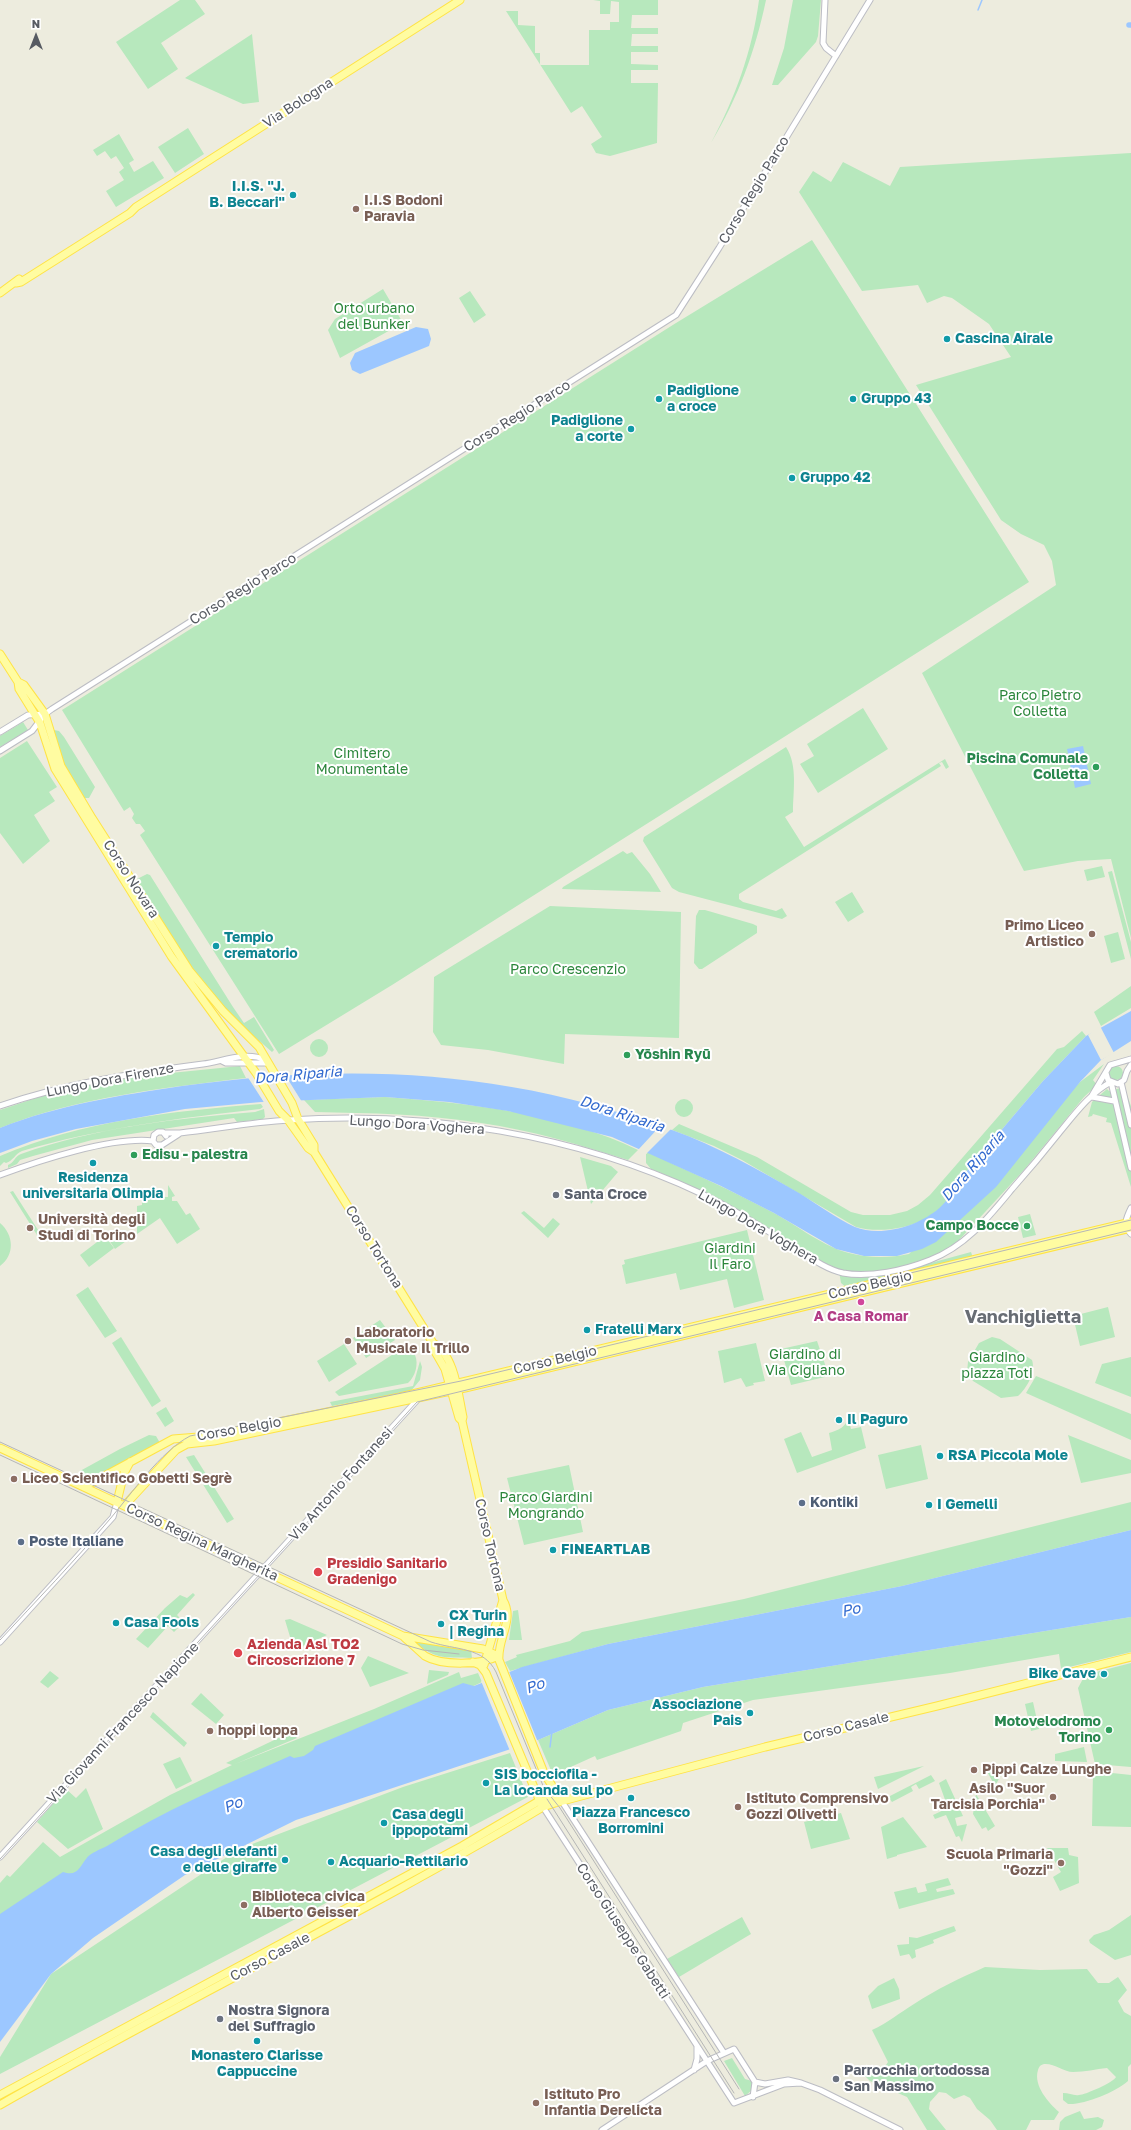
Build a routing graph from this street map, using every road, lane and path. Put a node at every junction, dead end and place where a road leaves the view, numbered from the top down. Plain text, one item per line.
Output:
1 (460, 0) edge
2 (825, 0) edge
3 (870, 0) edge
4 (836, 56) junction
5 (0, 293) edge
6 (0, 654) edge
7 (18, 682) junction
8 (34, 713) junction
9 (45, 714) junction
10 (40, 723) junction
11 (0, 732) edge
12 (0, 751) edge
13 (246, 1059) junction
14 (1131, 1059) edge
15 (266, 1061) junction
16 (1120, 1063) junction
17 (1131, 1065) edge
18 (1127, 1071) junction
19 (1106, 1073) junction
20 (1111, 1082) junction
21 (1121, 1082) junction
22 (1091, 1097) junction
23 (1114, 1101) junction
24 (0, 1106) edge
25 (298, 1119) junction
26 (288, 1120) junction
27 (1131, 1125) edge
28 (164, 1134) junction
29 (180, 1134) junction
30 (153, 1141) junction
31 (167, 1141) junction
32 (314, 1152) junction
33 (1131, 1168) edge
34 (0, 1176) edge
35 (1131, 1208) edge
36 (1129, 1228) edge
37 (453, 1388) junction
38 (420, 1397) junction
39 (0, 1448) edge
40 (132, 1461) junction
41 (84, 1487) junction
42 (117, 1502) junction
43 (125, 1505) junction
44 (262, 1570) junction
45 (503, 1600) junction
46 (404, 1636) junction
47 (0, 1642) edge
48 (488, 1650) junction
49 (498, 1656) junction
50 (1131, 1657) edge
51 (473, 1662) junction
52 (484, 1662) junction
53 (487, 1675) junction
54 (561, 1800) junction
55 (541, 1804) junction
56 (0, 1857) edge
57 (697, 2045) junction
58 (724, 2053) junction
59 (707, 2062) junction
60 (694, 2070) junction
61 (755, 2082) junction
62 (801, 2083) junction
63 (0, 2094) edge
64 (753, 2097) junction
65 (0, 2105) edge
66 (602, 2130) edge
67 (900, 2130) edge

1 - 5 main road, Via Bologna
2 - 4 street
3 - 4 street, Corso Regio Parco
4 - 9 street, Corso Regio Parco
6 - 7 main road, Corso Novara
7 - 8 main road, Corso Novara
7 - 9 main road, Corso Novara
8 - 9 street
8 - 10 main road, Corso Novara
8 - 11 street
9 - 10 street, Corso Regio Parco
9 - 15 main road, Corso Novara
10 - 12 street, Corso Regio Parco
10 - 13 main road, Corso Novara
13 - 15 street, Lungo Dora Firenze
13 - 24 street, Lungo Dora Firenze
13 - 26 main road, Corso Tortona
14 - 16 street, Lungo Dora Voghera
15 - 25 main road, Corso Tortona
16 - 18 street
16 - 19 street, Lungo Dora Voghera
17 - 18 street
18 - 21 street
19 - 20 street
19 - 22 street, Lungo Dora Voghera
20 - 21 street
20 - 22 street, Lungo Dora Voghera
20 - 23 street
21 - 27 street
22 - 23 street
22 - 25 street, Lungo Dora Voghera
23 - 33 street
25 - 26 street, Lungo Dora Voghera
25 - 32 main road, Corso Tortona
26 - 29 street, Lungo Dora Voghera
26 - 32 main road, Corso Tortona
28 - 29 street
28 - 30 street
28 - 31 street
29 - 31 street
30 - 31 street
30 - 34 street
32 - 37 main road, Corso Tortona
35 - 36 street, Corso Belgio
36 - 37 main road, Corso Belgio
37 - 38 main road, Corso Belgio
37 - 40 main road, Corso Belgio
37 - 45 main road, Corso Tortona
38 - 43 main road, Corso Belgio
38 - 44 street, Via Antonio Fontanesi
39 - 41 main road, Corso Regina Margherita
40 - 41 main road
40 - 42 main road
41 - 42 main road, Corso Regina Margherita
42 - 43 main road, Corso Regina Margherita
42 - 47 street
43 - 44 main road, Corso Regina Margherita
44 - 46 main road, Corso Regina Margherita
44 - 56 street, Via Giovanni Francesco Napione
45 - 48 main road, Corso Tortona
45 - 49 main road, Corso Tortona
46 - 48 main road, Corso Regina Margherita
46 - 51 main road, Corso Regina Margherita
48 - 49 main road, Corso Regina Margherita
48 - 52 main road, Corso Tortona
49 - 52 main road
49 - 54 main road
50 - 54 main road, Corso Casale
51 - 52 main road, Corso Regina Margherita
51 - 53 main road
52 - 53 main road, Corso Tortona
53 - 55 main road, Corso Tortona
54 - 55 main road, Corso Casale
54 - 58 street, Corso Giuseppe Gabetti
55 - 57 street, Corso Giuseppe Gabetti
55 - 63 main road, Corso Casale
55 - 65 main road, Corso Casale
57 - 59 street, Corso Giuseppe Gabetti
57 - 60 street
58 - 59 street
58 - 61 street
59 - 60 street
59 - 64 street, Corso Giuseppe Gabetti
60 - 66 street
61 - 62 street
61 - 64 street
62 - 64 street
62 - 67 street

